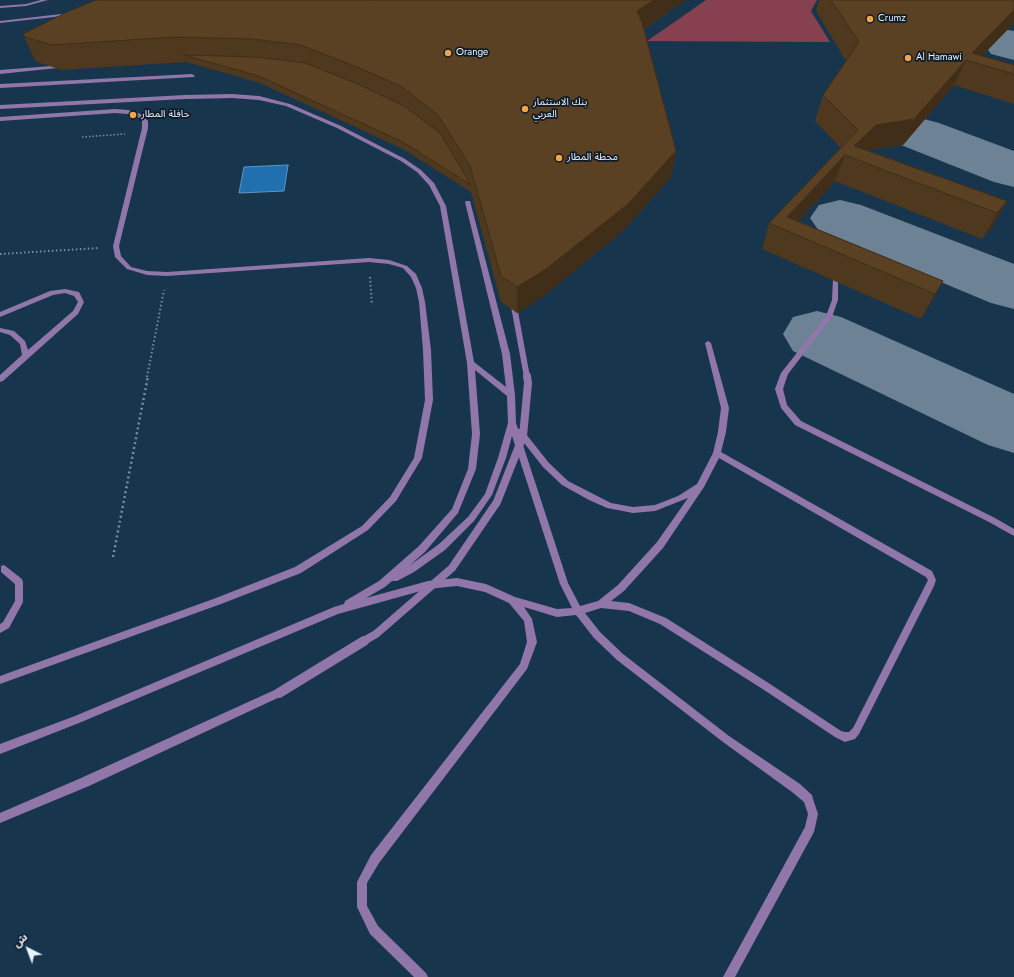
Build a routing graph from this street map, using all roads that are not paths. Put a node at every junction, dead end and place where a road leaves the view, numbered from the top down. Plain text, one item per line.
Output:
1 (46, 0) edge
2 (0, 7) edge
3 (79, 14) edge
4 (0, 22) edge
5 (69, 66) edge
6 (0, 72) edge
7 (192, 76) dead end
8 (0, 86) edge
9 (0, 107) edge
10 (0, 119) edge
11 (468, 202) dead end
12 (835, 282) dead end
13 (511, 289) edge
14 (0, 315) edge
15 (0, 330) edge
16 (708, 342) dead end
17 (26, 356) junction
18 (471, 363) junction
19 (0, 379) edge
20 (511, 395) junction
21 (512, 423) junction
22 (717, 453) junction
23 (701, 485) junction
24 (1014, 533) edge
25 (4, 569) dead end
26 (382, 584) junction
27 (512, 600) junction
28 (601, 604) junction
29 (337, 610) junction
30 (578, 611) junction
31 (0, 629) edge
32 (0, 680) edge
33 (0, 749) edge
34 (0, 818) edge
35 (422, 977) edge
36 (729, 977) edge

1 - 2 lane
3 - 4 lane
5 - 6 lane
7 - 8 lane
9 - 18 lane
10 - 32 lane
11 - 20 lane
12 - 24 lane
13 - 34 lane, bridge
14 - 17 lane
15 - 17 lane
16 - 22 lane
17 - 19 lane
18 - 20 lane
18 - 26 lane
20 - 21 lane
21 - 23 lane
21 - 26 lane
21 - 30 lane
22 - 23 lane
22 - 28 lane
23 - 28 lane
25 - 31 lane
26 - 29 lane
27 - 29 lane
27 - 30 lane
27 - 35 lane
28 - 30 lane
29 - 33 lane
30 - 36 lane

